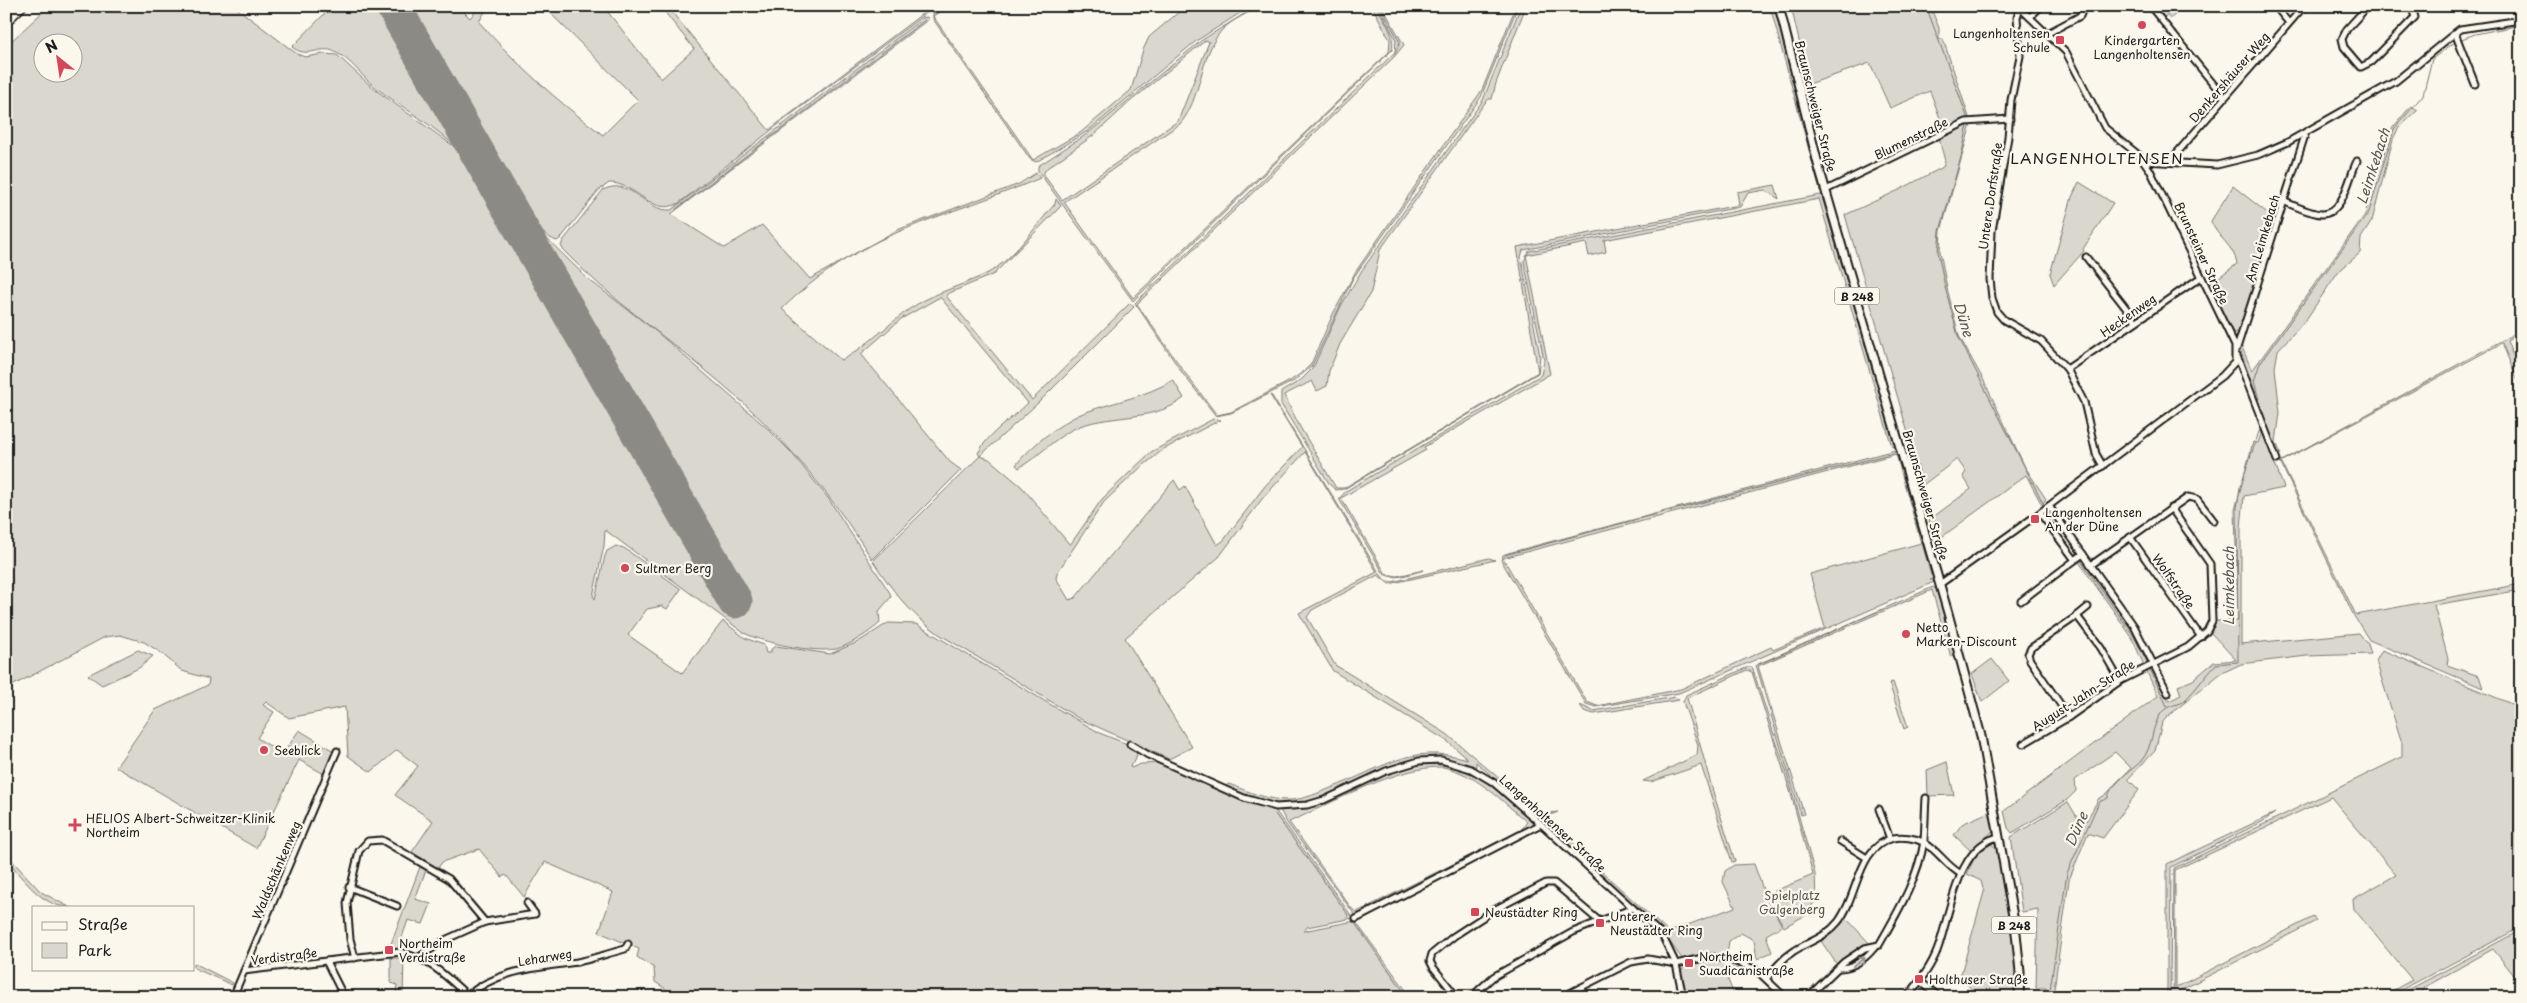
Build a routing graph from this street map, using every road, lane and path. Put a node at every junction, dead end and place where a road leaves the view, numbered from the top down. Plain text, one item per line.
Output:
1 (22, 6) edge
2 (1779, 6) edge
3 (2041, 6) edge
4 (2084, 6) edge
5 (2150, 6) edge
6 (2275, 6) edge
7 (2304, 6) edge
8 (2368, 6) edge
9 (2411, 6) edge
10 (2019, 7) edge
11 (2030, 17) junction
12 (2521, 20) edge
13 (6, 22) edge
14 (2289, 23) junction
15 (2048, 33) junction
16 (2458, 38) junction
17 (2475, 84) dead end
18 (2224, 97) junction
19 (2010, 119) junction
20 (2306, 132) junction
21 (2144, 160) junction
22 (2170, 161) junction
23 (2357, 161) dead end
24 (1826, 190) junction
25 (2283, 202) junction
26 (2086, 257) dead end
27 (2201, 277) junction
28 (2136, 321) junction
29 (2237, 353) junction
30 (2068, 370) junction
31 (2277, 460) dead end
32 (2103, 466) junction
33 (2049, 506) junction
34 (2171, 508) junction
35 (2040, 512) junction
36 (2214, 521) dead end
37 (2130, 537) junction
38 (2083, 554) junction
39 (2075, 560) junction
40 (2091, 565) junction
41 (1940, 584) junction
42 (2021, 601) dead end
43 (2088, 607) dead end
44 (2077, 616) junction
45 (2200, 637) junction
46 (2154, 663) junction
47 (2120, 681) junction
48 (2168, 693) dead end
49 (2069, 717) junction
50 (1130, 744) dead end
51 (2023, 744) dead end
52 (337, 751) dead end
53 (1926, 798) dead end
54 (1879, 809) dead end
55 (1541, 824) junction
56 (1999, 837) junction
57 (1890, 839) junction
58 (1840, 842) dead end
59 (1924, 842) junction
60 (1867, 858) junction
61 (1961, 874) junction
62 (349, 887) junction
63 (527, 903) dead end
64 (397, 906) dead end
65 (1633, 908) junction
66 (1356, 919) dead end
67 (1600, 921) junction
68 (485, 922) junction
69 (628, 944) dead end
70 (419, 957) junction
71 (355, 958) junction
72 (326, 962) junction
73 (1676, 964) junction
74 (244, 971) junction
75 (1767, 978) junction
76 (1920, 981) junction
77 (468, 996) edge
78 (233, 997) edge
79 (344, 997) edge
80 (1457, 997) edge
81 (1471, 997) edge
82 (1562, 997) edge
83 (1683, 997) edge
84 (1786, 997) edge
85 (1808, 997) edge
86 (1907, 997) edge
87 (1939, 997) edge
88 (2019, 997) edge

1 - 13 highway
2 - 24 main road, Braunschweiger Straße / B 248
3 - 11 street
4 - 15 street
5 - 18 street
6 - 14 street
7 - 14 street, Denkershäuser Weg
8 - 9 street
10 - 11 street
10 - 19 street, Untere Dorfstraße
11 - 15 street
12 - 16 street
14 - 18 street, Denkershäuser Weg
15 - 21 street
16 - 17 street
16 - 20 street
18 - 22 street, Denkershäuser Weg
19 - 24 street, Blumenstraße
19 - 30 street, Untere Dorfstraße
20 - 22 street
20 - 25 street, Am Leimkebach
21 - 22 street
21 - 27 street, Brunsteiner Straße
23 - 25 street
24 - 41 main road, Braunschweiger Straße / B 248
25 - 29 street, Am Leimkebach
26 - 28 street
27 - 28 street, Heckenweg
27 - 29 street, Brunsteiner Straße
28 - 30 street, Heckenweg
29 - 31 street, Brunsteiner Straße
29 - 32 street
30 - 32 street, Untere Dorfstraße
32 - 33 street
33 - 35 street
33 - 38 street
34 - 36 street
34 - 37 street
34 - 45 street
35 - 39 street
35 - 41 street
37 - 40 street
37 - 45 street, Wolfstraße
38 - 39 street
38 - 40 street
39 - 42 street
40 - 46 street
41 - 56 main road, Braunschweiger Straße / B 248
43 - 44 street
44 - 47 street
44 - 49 street
45 - 46 street, August-Jahn-Straße
46 - 47 street, August-Jahn-Straße
46 - 48 street
47 - 49 street, August-Jahn-Straße
49 - 51 street, August-Jahn-Straße
50 - 55 street, Langenholtenser Straße
52 - 74 street, Waldschänkenweg
53 - 59 street
54 - 57 street
55 - 65 street, Langenholtenser Straße
55 - 66 street
56 - 61 street
56 - 88 main road, Braunschweiger Straße / B 248
57 - 59 street
57 - 60 street
58 - 60 street
59 - 61 street
59 - 85 street
60 - 75 street
61 - 76 street
62 - 64 street
62 - 68 street
62 - 71 street
63 - 68 street
65 - 67 street
65 - 73 street, Langenholtenser Straße
67 - 80 street
67 - 81 street
68 - 70 street
69 - 77 street, Leharweg
70 - 71 street, Verdistraße
70 - 77 street
71 - 72 street, Verdistraße
72 - 74 street, Verdistraße
72 - 79 street, Verdistraße
73 - 75 street
73 - 82 street
73 - 83 street, Langenholtenser Straße
74 - 78 street, Waldschänkenweg
75 - 84 street
76 - 86 street
76 - 87 street

